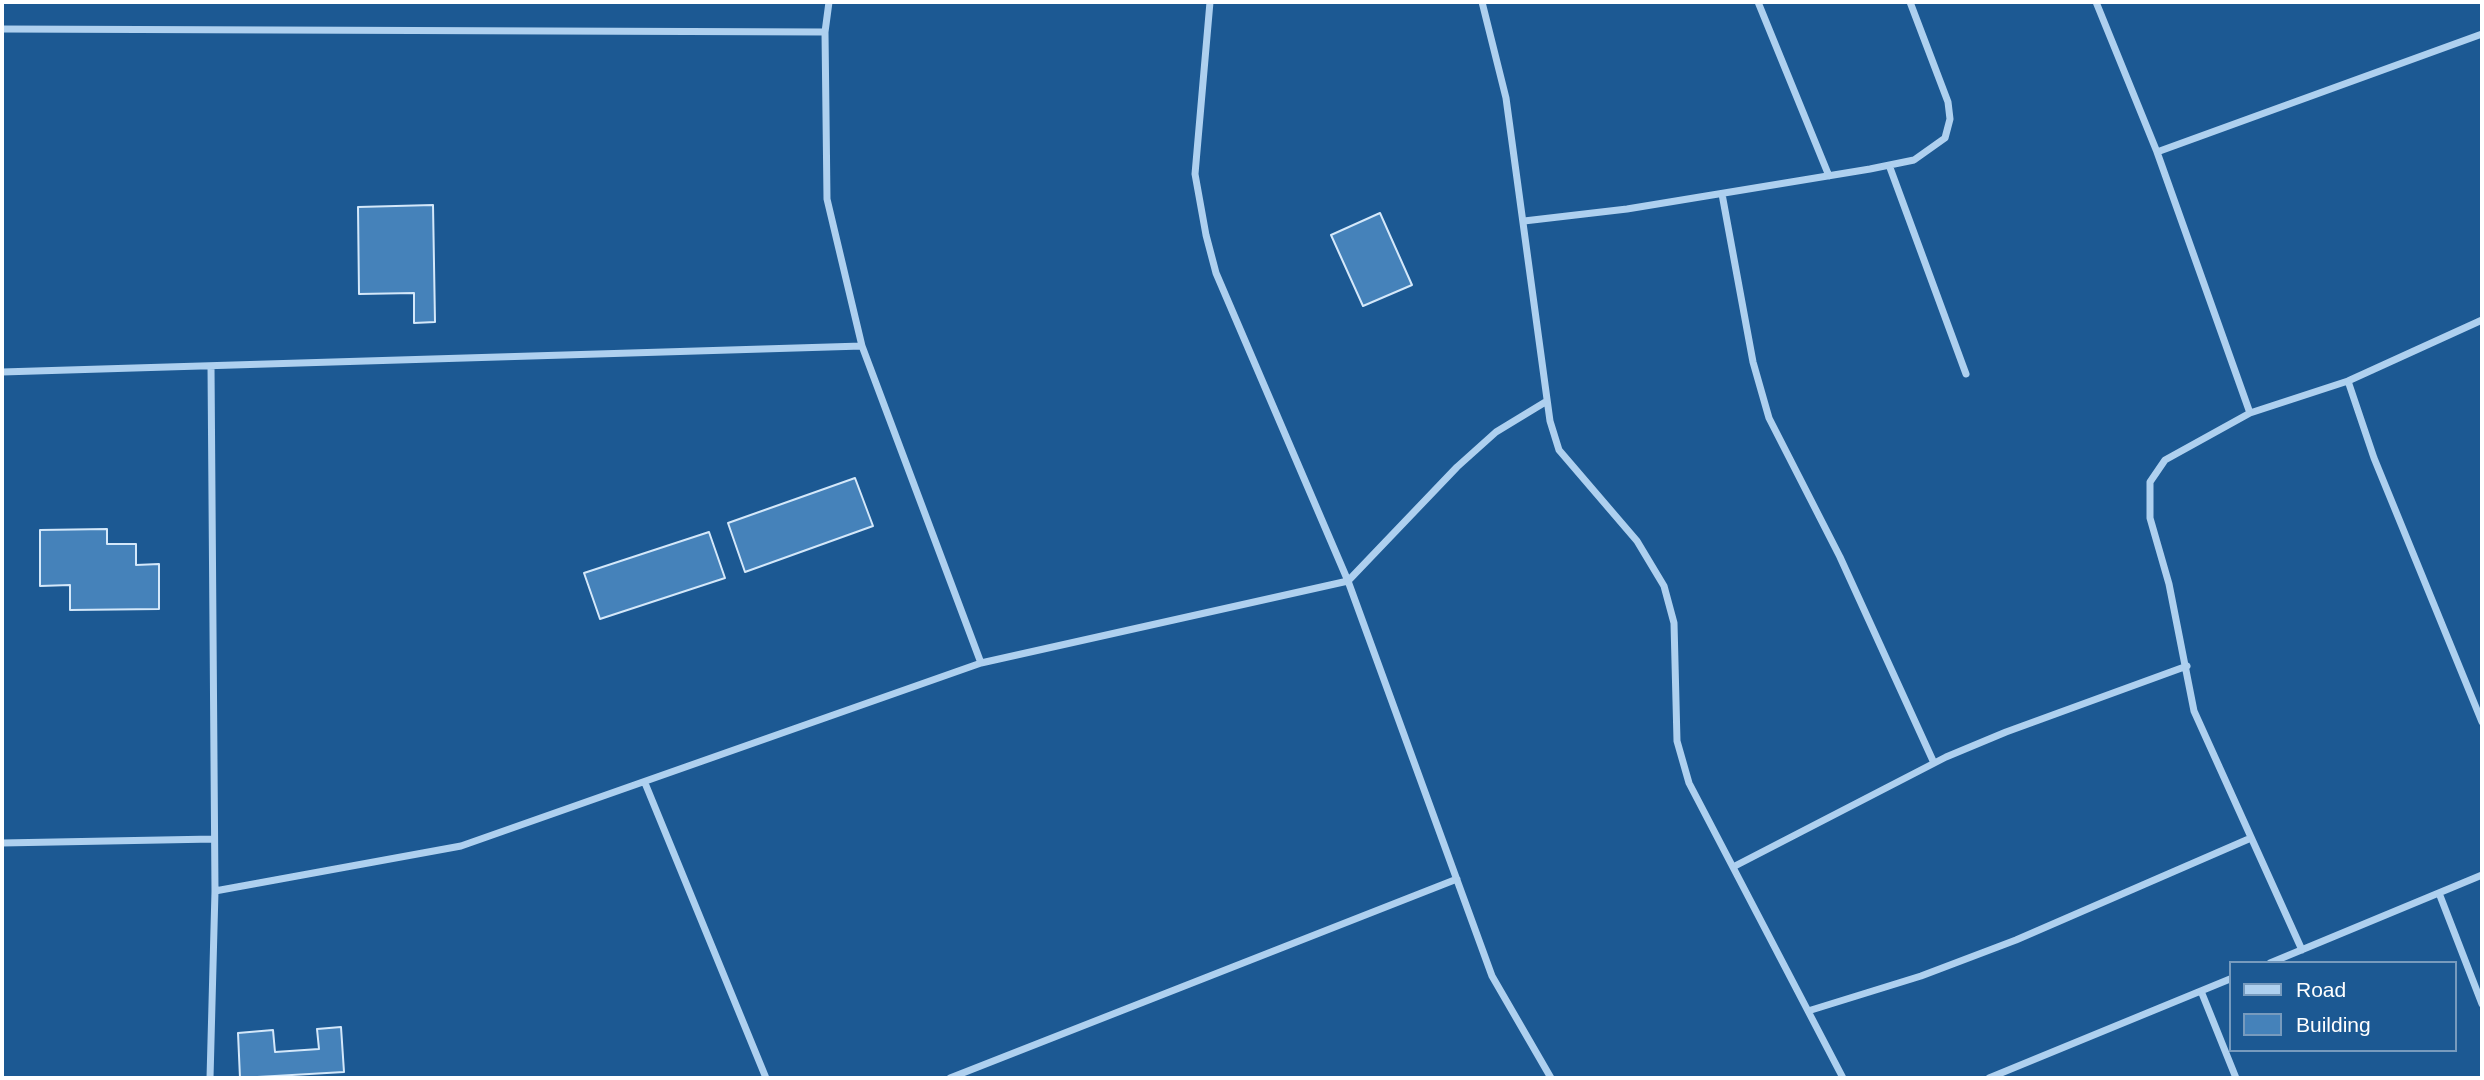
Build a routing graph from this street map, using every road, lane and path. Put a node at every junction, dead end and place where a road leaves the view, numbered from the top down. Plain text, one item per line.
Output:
1 (829, 2) edge
2 (1210, 2) edge
3 (1482, 2) edge
4 (1758, 2) edge
5 (1910, 2) edge
6 (2096, 2) edge
7 (2, 29) edge
8 (825, 32) junction
9 (2482, 34) edge
10 (2157, 152) junction
11 (1889, 165) junction
12 (1829, 176) junction
13 (1722, 194) junction
14 (1524, 220) junction
15 (2482, 320) edge
16 (862, 346) junction
17 (211, 366) junction
18 (2, 372) edge
19 (1966, 374) dead end
20 (2348, 381) junction
21 (1547, 401) junction
22 (2250, 413) junction
23 (1348, 581) junction
24 (981, 663) junction
25 (2186, 666) junction
26 (2482, 722) edge
27 (1934, 763) junction
28 (645, 783) junction
29 (2251, 838) junction
30 (214, 839) junction
31 (2, 843) edge
32 (1733, 867) junction
33 (2482, 875) edge
34 (1457, 879) junction
35 (215, 891) junction
36 (2439, 893) junction
37 (2302, 950) junction
38 (2275, 961) edge
39 (2228, 980) edge
40 (2201, 991) junction
41 (2482, 1003) edge
42 (1808, 1012) junction
43 (210, 1078) edge
44 (766, 1078) edge
45 (950, 1078) edge
46 (1551, 1078) edge
47 (1843, 1078) edge
48 (1990, 1078) edge
49 (2236, 1078) edge

1 - 8 street
2 - 23 street
3 - 14 street
4 - 12 street
5 - 11 street
6 - 10 street
7 - 8 street
8 - 16 street
9 - 10 street
10 - 22 street
11 - 12 street
11 - 19 street
12 - 13 street
13 - 14 street
13 - 27 street
14 - 21 street
15 - 20 street
16 - 17 street
16 - 24 street
17 - 18 street
17 - 30 street
20 - 22 street
20 - 26 street
21 - 23 street
21 - 32 street
22 - 25 street
23 - 24 street
23 - 34 street
24 - 28 street
25 - 27 street
25 - 29 street
27 - 32 street
28 - 35 street
28 - 44 street
29 - 37 street
29 - 42 street
30 - 31 street
30 - 35 street
32 - 42 street
33 - 36 street
34 - 45 street
34 - 46 street
35 - 43 street
36 - 37 street
36 - 41 street
37 - 38 street
39 - 40 street
40 - 48 street
40 - 49 street
42 - 47 street

